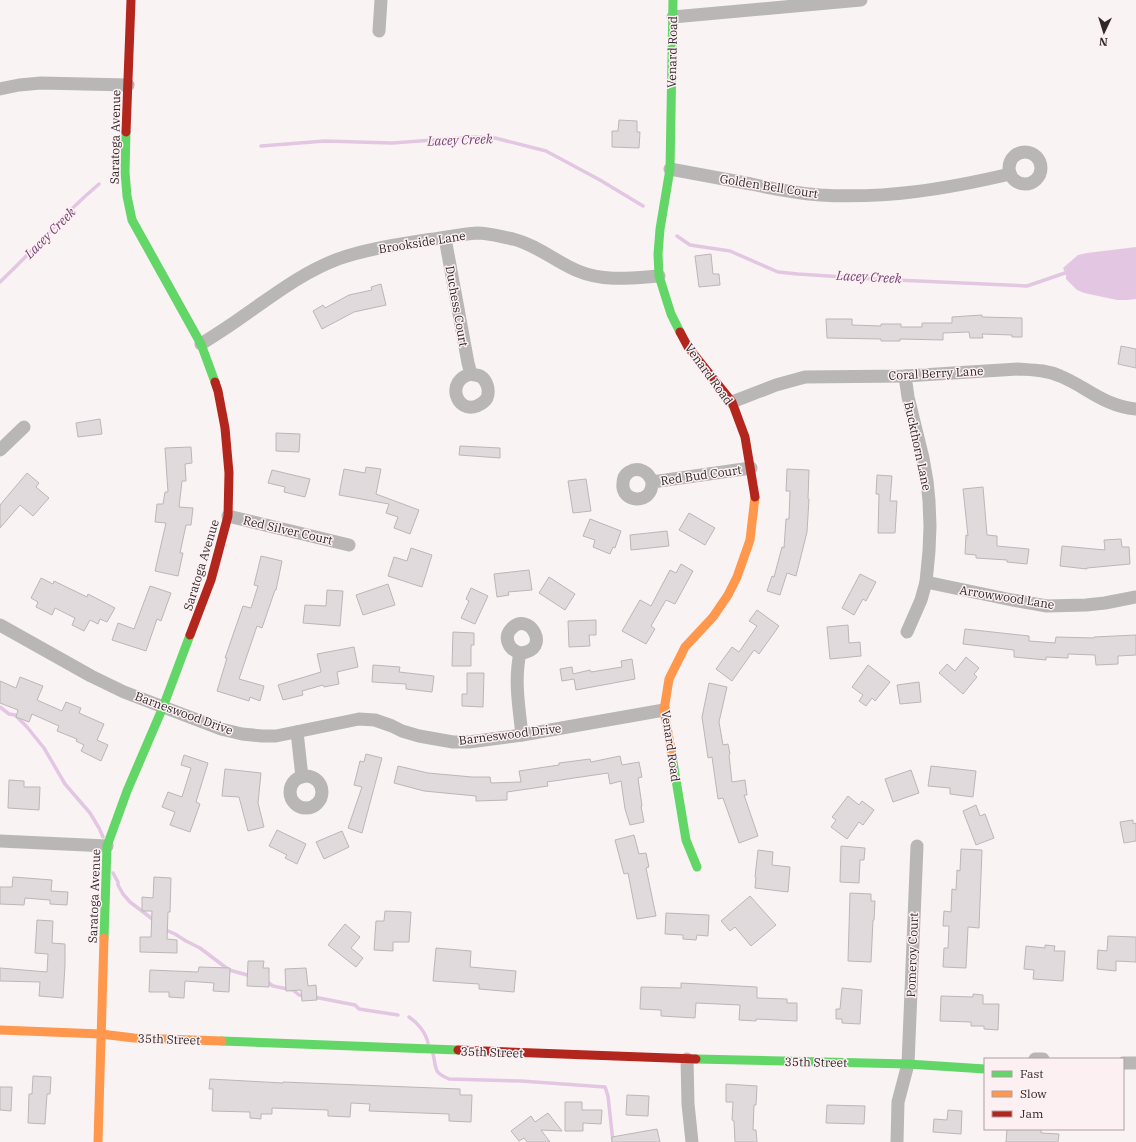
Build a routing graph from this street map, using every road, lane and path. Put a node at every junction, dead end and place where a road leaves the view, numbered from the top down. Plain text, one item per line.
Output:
1 (131, 0) edge
2 (380, 0) edge
3 (673, 0) edge
4 (861, 0) edge
5 (672, 17) junction
6 (379, 31) dead end
7 (128, 85) junction
8 (0, 89) edge
9 (670, 169) junction
10 (1010, 174) dead end
11 (445, 238) junction
12 (659, 276) junction
13 (201, 344) junction
14 (471, 374) dead end
15 (905, 376) junction
16 (732, 402) junction
17 (1136, 409) edge
18 (24, 427) dead end
19 (0, 450) edge
20 (751, 468) junction
21 (652, 482) dead end
22 (228, 516) junction
23 (349, 544) dead end
24 (926, 582) junction
25 (1136, 597) edge
26 (0, 625) edge
27 (907, 632) dead end
28 (520, 653) dead end
29 (163, 706) junction
30 (664, 710) junction
31 (297, 732) junction
32 (522, 735) junction
33 (302, 777) dead end
34 (0, 841) edge
35 (107, 846) junction
36 (917, 846) dead end
37 (697, 867) dead end
38 (0, 1030) edge
39 (101, 1034) junction
40 (687, 1059) junction
41 (1124, 1063) edge
42 (1136, 1063) edge
43 (908, 1064) junction
44 (984, 1069) edge
45 (98, 1142) edge
46 (692, 1142) edge
47 (897, 1142) edge

1 - 7 street, Saratoga Avenue
2 - 6 street
3 - 5 street, Venard Road
4 - 5 street
5 - 9 street, Venard Road
7 - 8 street
7 - 13 street, Saratoga Avenue
9 - 10 street, Golden Bell Court
9 - 12 street, Venard Road
11 - 12 street, Brookside Lane
11 - 13 street, Brookside Lane
11 - 14 street, Duchess Court
12 - 16 street, Venard Road
13 - 22 street, Saratoga Avenue
15 - 16 street, Coral Berry Lane
15 - 17 street, Coral Berry Lane
15 - 24 street, Buckthorn Lane
16 - 20 street, Venard Road
18 - 19 street
20 - 21 street, Red Bud Court
20 - 30 street, Venard Road
22 - 23 street, Red Silver Court
22 - 29 street, Saratoga Avenue
24 - 25 street, Arrowwood Lane
24 - 27 street, Buckthorn Lane
26 - 29 street, Barneswood Drive
28 - 32 street
29 - 31 street, Barneswood Drive
29 - 35 street, Saratoga Avenue
30 - 32 street, Barneswood Drive
30 - 37 street, Venard Road
31 - 32 street, Barneswood Drive
31 - 33 street
34 - 35 street
35 - 39 street, Saratoga Avenue
36 - 43 street, Pomeroy Court
38 - 39 street, 35th Street
39 - 40 street, 35th Street
39 - 45 street, Saratoga Avenue
40 - 43 street, 35th Street
40 - 46 street
41 - 42 street
43 - 44 street, 35th Street
43 - 47 street, Pomeroy Court

